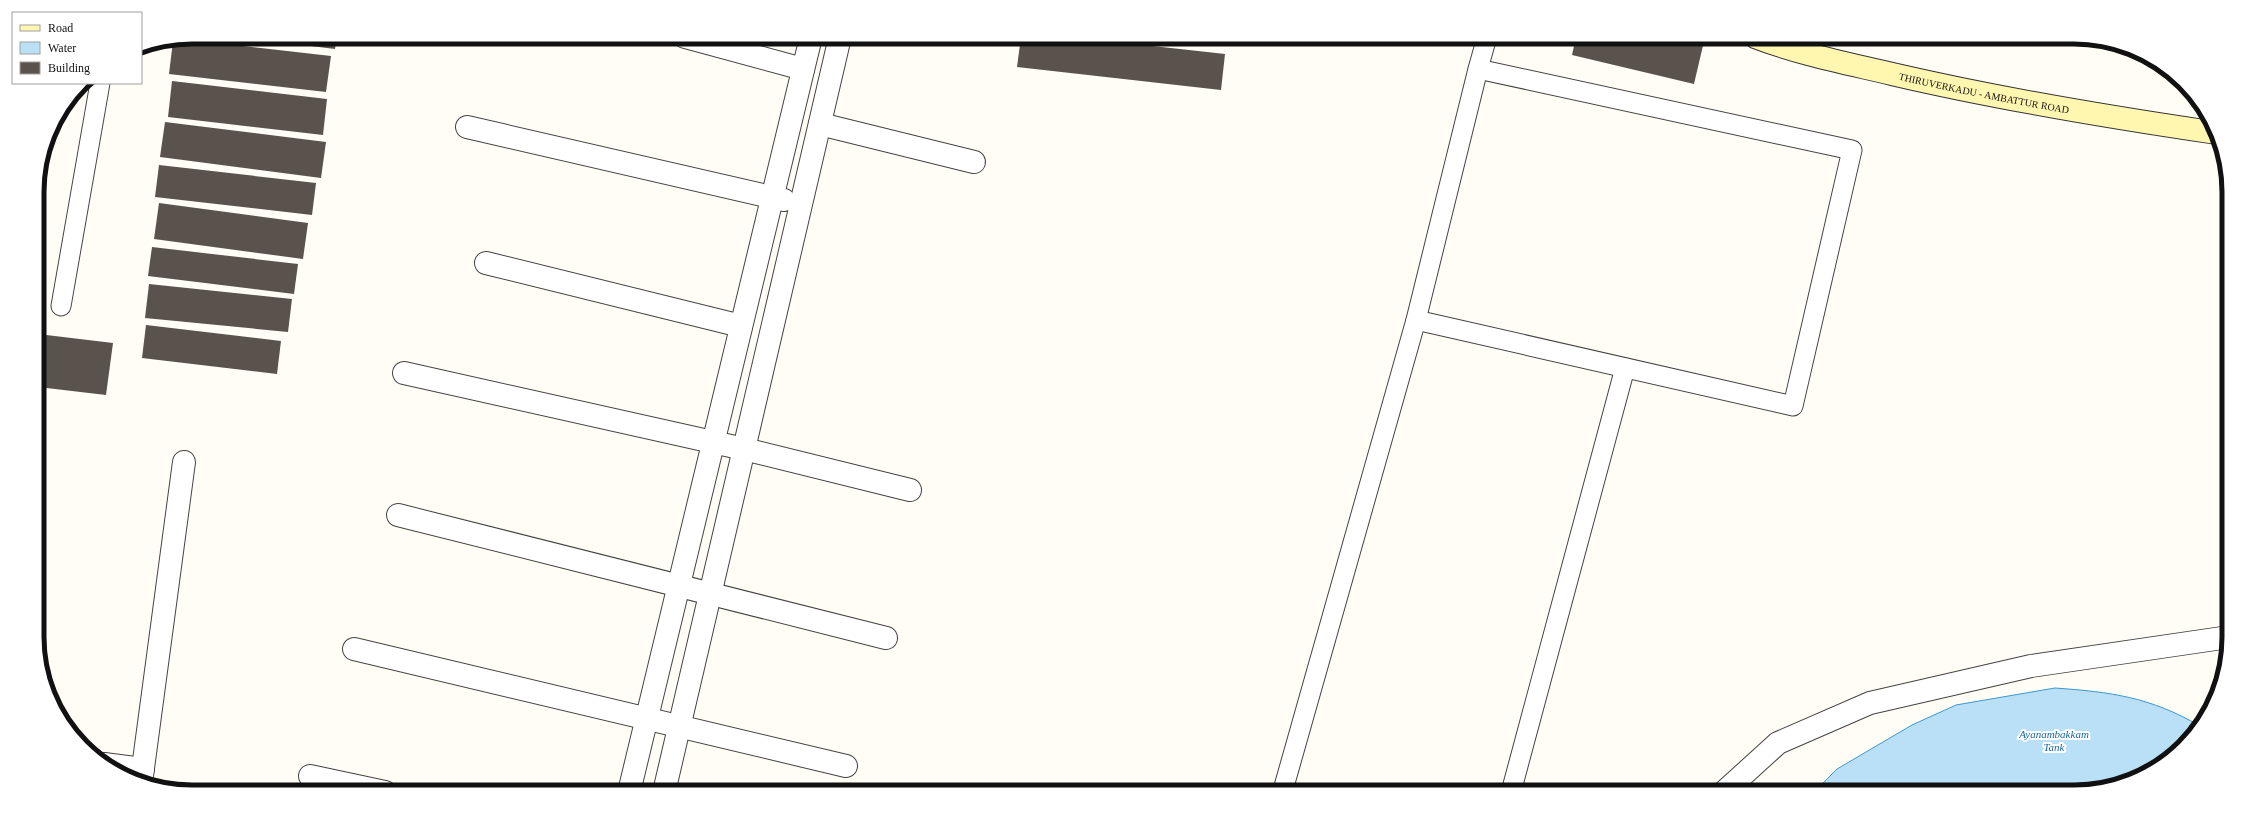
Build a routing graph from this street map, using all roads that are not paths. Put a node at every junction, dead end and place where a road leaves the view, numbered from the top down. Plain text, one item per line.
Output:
1 (711, 44) edge
2 (809, 44) edge
3 (838, 44) edge
4 (1485, 44) edge
5 (1773, 44) edge
6 (803, 69) junction
7 (1478, 69) junction
8 (100, 84) edge
9 (820, 124) junction
10 (467, 127) dead end
11 (2209, 132) edge
12 (974, 162) dead end
13 (771, 197) junction
14 (801, 204) junction
15 (486, 263) dead end
16 (61, 306) dead end
17 (1416, 320) junction
18 (741, 326) junction
19 (1625, 368) junction
20 (404, 373) dead end
21 (713, 442) junction
22 (744, 450) junction
23 (184, 462) dead end
24 (910, 490) dead end
25 (398, 515) dead end
26 (679, 586) junction
27 (710, 594) junction
28 (886, 638) dead end
29 (2222, 638) edge
30 (354, 649) dead end
31 (647, 719) junction
32 (679, 726) junction
33 (846, 766) dead end
34 (142, 776) edge
35 (310, 776) dead end
36 (352, 785) edge
37 (631, 785) edge
38 (666, 785) edge
39 (1284, 785) edge
40 (1513, 785) edge
41 (1732, 785) edge

1 - 6 street
2 - 6 street
3 - 9 street
4 - 7 lane
5 - 11 main road, THIRUVERKADU - AMBATTUR ROAD
6 - 13 street
7 - 17 lane
7 - 19 lane
8 - 16 lane
9 - 12 street
9 - 14 street
10 - 13 street
13 - 14 street
13 - 18 street
14 - 22 street
15 - 18 street
17 - 19 lane
17 - 39 lane
18 - 21 street
19 - 40 lane
20 - 21 street
21 - 22 street
21 - 26 street
22 - 24 street
22 - 27 street
23 - 34 street
25 - 26 street
26 - 27 street
26 - 31 street
27 - 28 street
27 - 32 street
29 - 41 street
30 - 31 street
31 - 32 street
31 - 37 street
32 - 33 street
32 - 38 street
35 - 36 street

